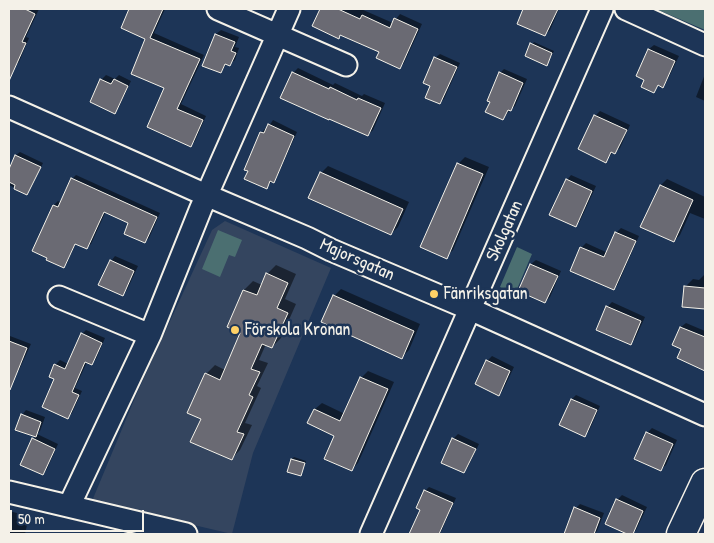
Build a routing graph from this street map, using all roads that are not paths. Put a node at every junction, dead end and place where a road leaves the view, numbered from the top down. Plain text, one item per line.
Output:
1 (218, 9) edge
2 (289, 9) edge
3 (602, 9) edge
4 (626, 9) edge
5 (277, 35) junction
6 (705, 45) edge
7 (346, 65) dead end
8 (9, 107) edge
9 (206, 195) junction
10 (59, 297) dead end
11 (470, 309) junction
12 (150, 335) junction
13 (705, 415) edge
14 (705, 483) edge
15 (9, 492) edge
16 (69, 506) junction
17 (186, 534) edge
18 (371, 534) edge
19 (681, 534) edge

1 - 5 street
2 - 5 street
3 - 11 street, Skolgatan
4 - 6 street
5 - 7 street
5 - 9 street
8 - 9 street, Majorsgatan
9 - 11 street, Majorsgatan
9 - 12 street
10 - 12 street
11 - 13 street, Majorsgatan
11 - 18 street, Skolgatan
12 - 16 street
14 - 19 street
15 - 16 street
16 - 17 street

